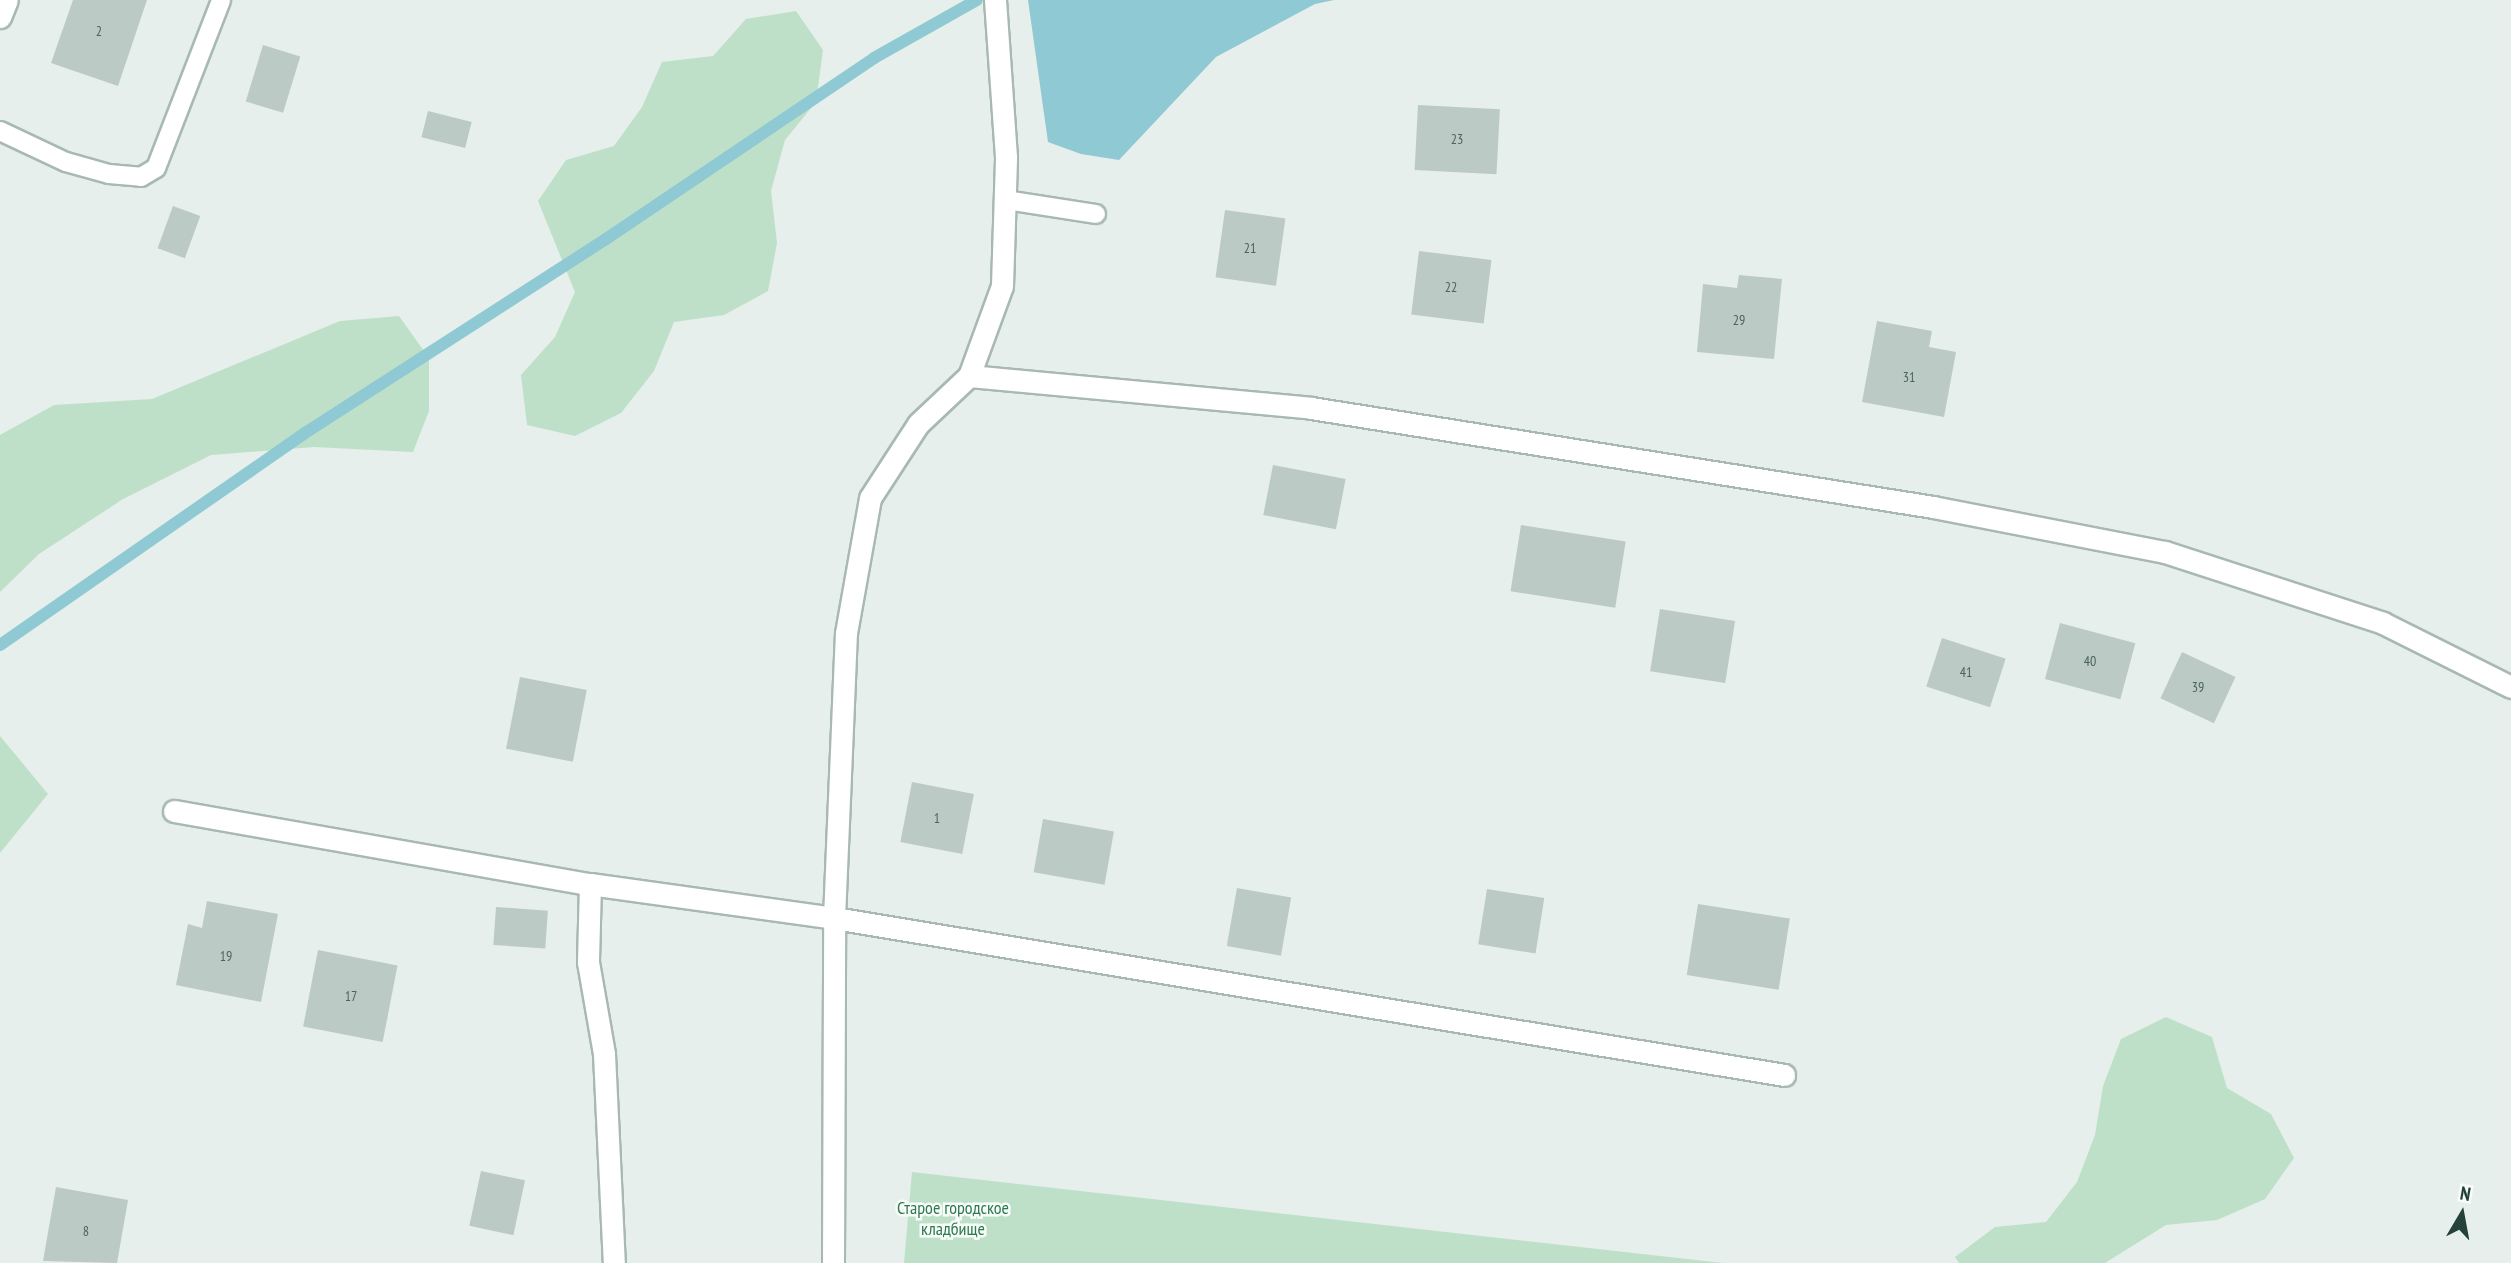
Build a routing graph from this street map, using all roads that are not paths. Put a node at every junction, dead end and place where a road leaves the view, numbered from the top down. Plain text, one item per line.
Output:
1 (7, 0) edge
2 (221, 0) edge
3 (997, 10) edge
4 (0, 18) edge
5 (0, 131) edge
6 (1006, 200) junction
7 (1096, 214) dead end
8 (969, 376) junction
9 (2511, 687) edge
10 (174, 811) dead end
11 (590, 884) junction
12 (834, 918) junction
13 (1784, 1075) dead end
14 (614, 1263) edge
15 (833, 1263) edge

1 - 4 street
2 - 5 lane
3 - 6 street
6 - 7 lane
6 - 8 street
8 - 9 street
8 - 12 street
10 - 11 street
11 - 12 street
11 - 14 street
12 - 13 street
12 - 15 street

